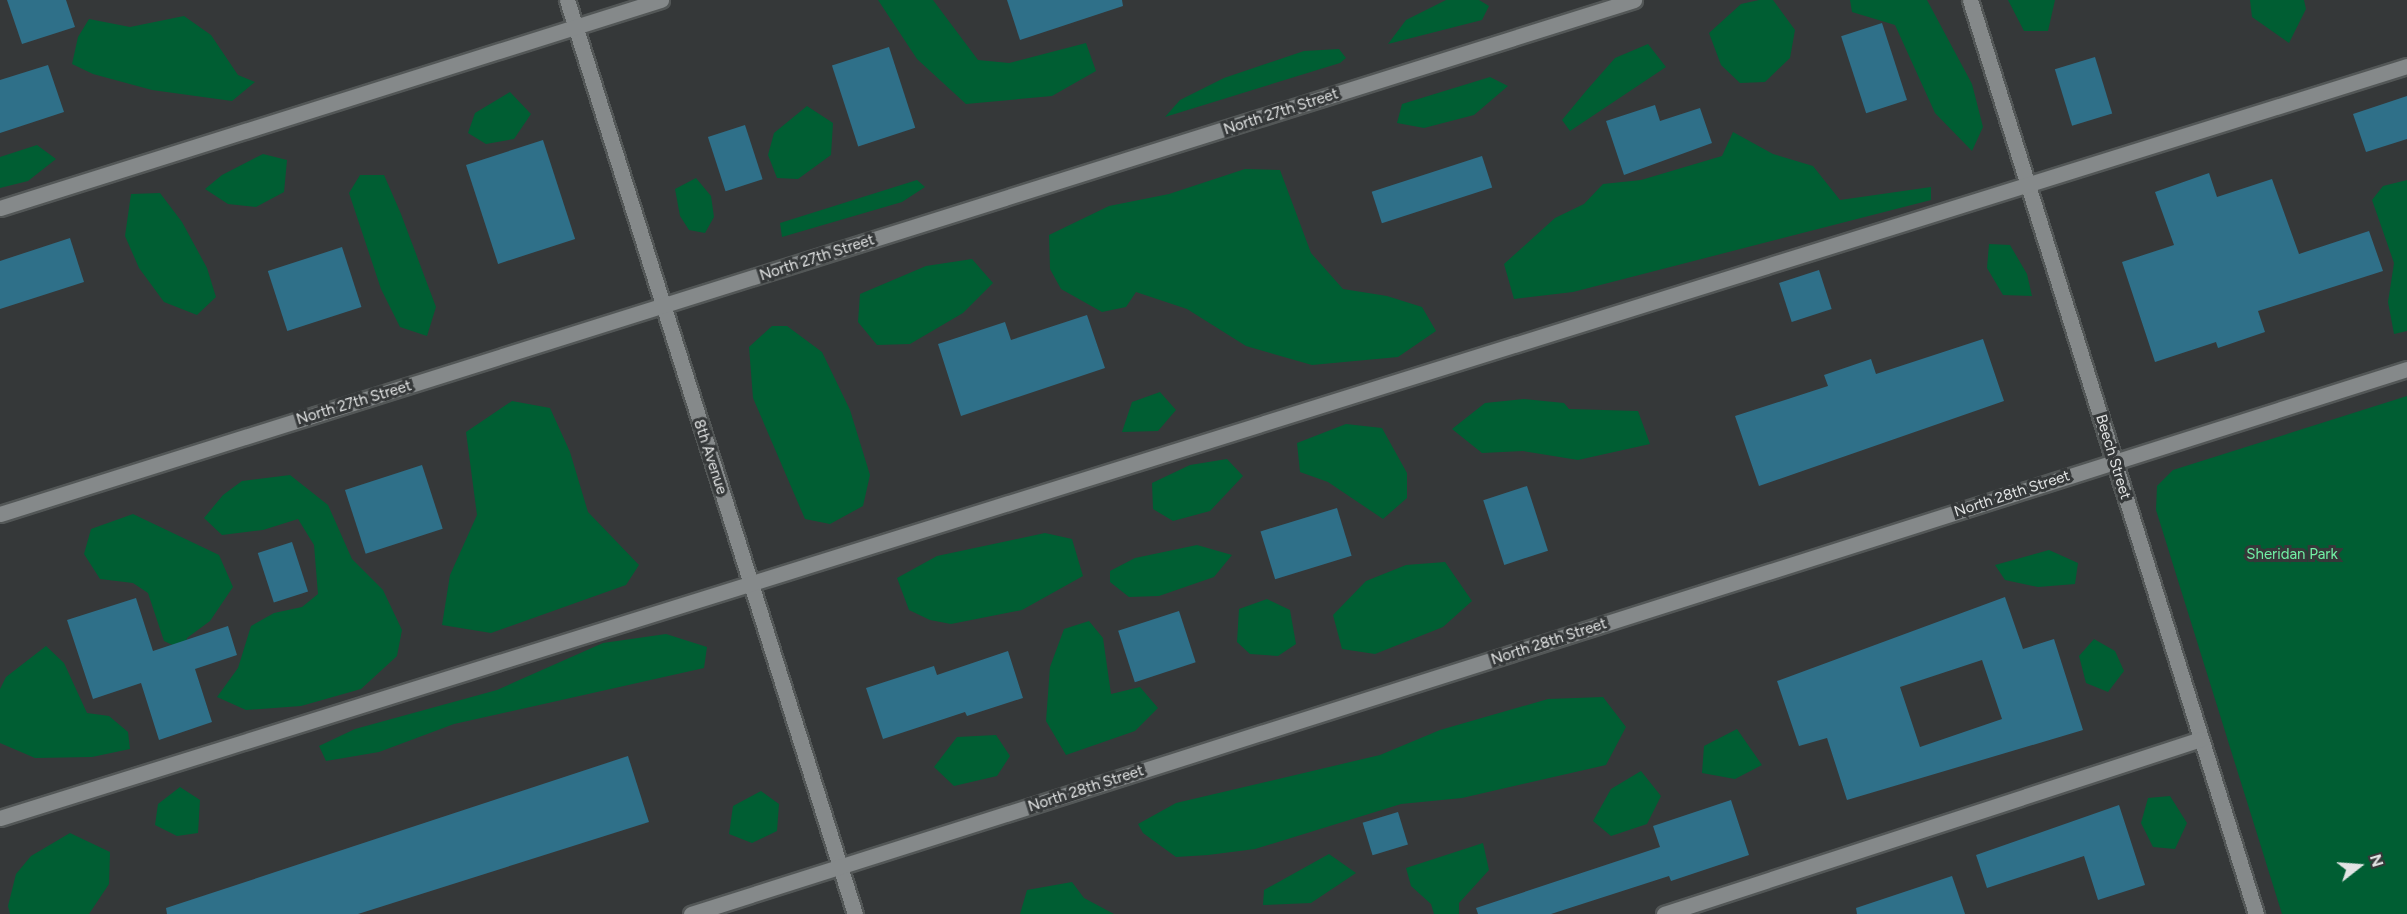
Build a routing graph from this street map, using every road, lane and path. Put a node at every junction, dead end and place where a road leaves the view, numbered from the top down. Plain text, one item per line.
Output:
1 (567, 0) edge
2 (661, 0) edge
3 (1634, 0) edge
4 (1970, 0) edge
5 (575, 27) junction
6 (2407, 66) edge
7 (2028, 185) junction
8 (0, 208) edge
9 (663, 307) junction
10 (2407, 369) edge
11 (2114, 461) junction
12 (0, 514) edge
13 (750, 582) junction
14 (2201, 739) junction
15 (0, 818) edge
16 (841, 868) junction
17 (691, 914) edge
18 (855, 914) edge
19 (1664, 914) edge
20 (2256, 914) edge

1 - 5 street, 8th Avenue
2 - 5 street
3 - 9 street, North 27th Street
4 - 7 street, Beech Street
5 - 8 street
5 - 9 street, 8th Avenue
6 - 7 street
7 - 11 street, Beech Street
7 - 13 street
9 - 12 street, North 27th Street
9 - 13 street, 8th Avenue
10 - 11 street, North 28th Street
11 - 14 street, Beech Street
11 - 16 street, North 28th Street
13 - 15 street
13 - 16 street, 8th Avenue
14 - 19 street
14 - 20 street, Beech Street
16 - 17 street, North 28th Street
16 - 18 street, 8th Avenue

